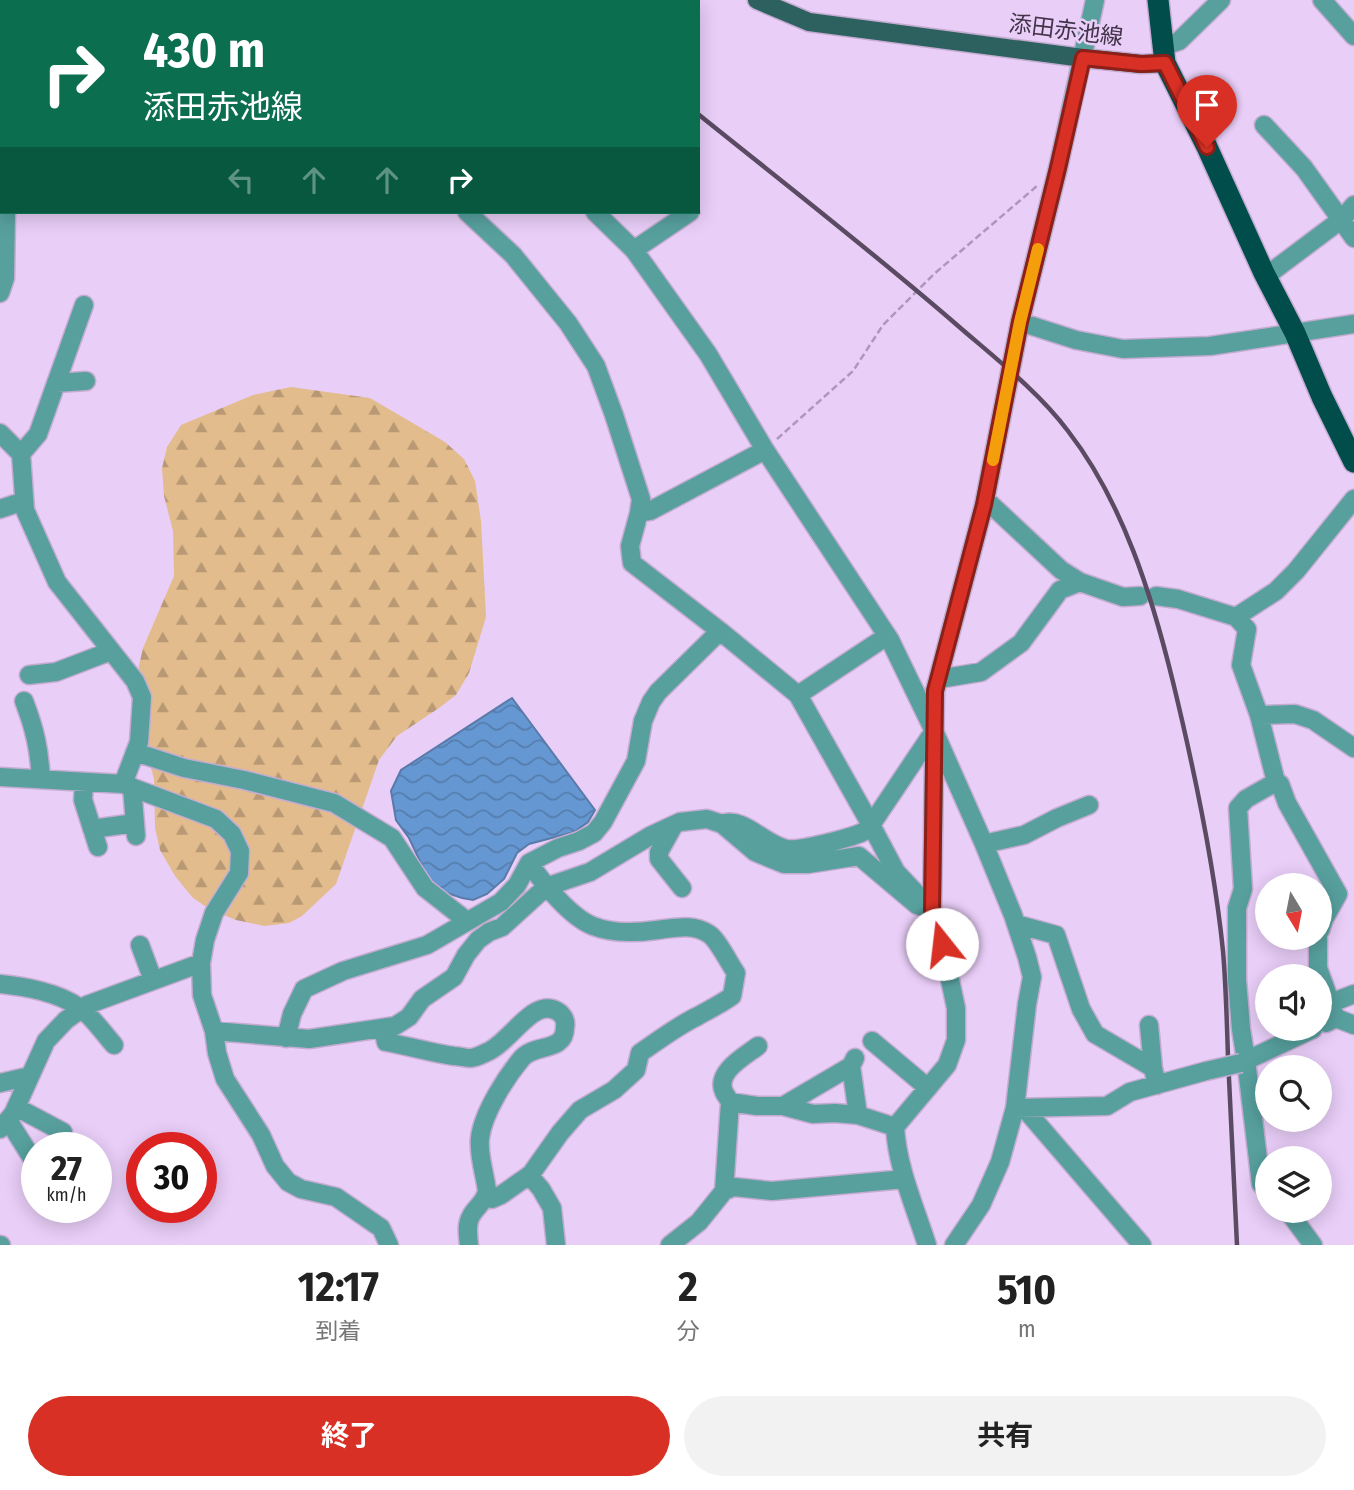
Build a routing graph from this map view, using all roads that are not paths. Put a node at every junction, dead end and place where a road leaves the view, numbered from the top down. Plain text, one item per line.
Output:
1 (757, 0) edge
2 (1095, 0) edge
3 (1158, 0) edge
4 (1221, 0) edge
5 (1322, 0) edge
6 (1354, 36) edge
7 (1164, 55) junction
8 (1083, 58) junction
9 (1264, 125) dead end
10 (1354, 205) edge
11 (6, 214) edge
12 (469, 214) edge
13 (596, 214) edge
14 (687, 214) edge
15 (1342, 219) junction
16 (1354, 238) edge
17 (634, 250) junction
18 (1266, 276) junction
19 (0, 293) edge
20 (84, 305) dead end
21 (1020, 322) junction
22 (1354, 324) edge
23 (1295, 333) junction
24 (86, 382) dead end
25 (56, 383) junction
26 (0, 433) edge
27 (765, 450) junction
28 (21, 454) junction
29 (1354, 461) edge
30 (985, 499) junction
31 (1354, 499) edge
32 (24, 501) junction
33 (0, 509) edge
34 (639, 513) junction
35 (1080, 582) junction
36 (1236, 617) junction
37 (720, 631) junction
38 (887, 636) junction
39 (111, 650) junction
40 (29, 675) dead end
41 (939, 678) junction
42 (798, 695) junction
43 (24, 701) dead end
44 (1259, 715) junction
45 (934, 731) junction
46 (1354, 748) edge
47 (135, 752) junction
48 (0, 777) edge
49 (41, 779) junction
50 (84, 782) junction
51 (1276, 782) junction
52 (127, 786) junction
53 (1088, 805) dead end
54 (722, 824) junction
55 (674, 825) junction
56 (871, 825) junction
57 (92, 829) junction
58 (984, 844) junction
59 (98, 847) dead end
60 (529, 863) junction
61 (546, 887) junction
62 (682, 888) dead end
63 (1346, 891) edge
64 (1332, 909) edge
65 (932, 910) junction
66 (467, 921) junction
67 (1016, 924) junction
68 (140, 945) dead end
69 (1318, 950) edge
70 (201, 963) junction
71 (153, 980) junction
72 (0, 984) edge
73 (1354, 994) edge
74 (82, 1008) junction
75 (1334, 1010) junction
76 (1332, 1012) edge
77 (1149, 1025) dead end
78 (1354, 1025) edge
79 (383, 1028) junction
80 (214, 1031) junction
81 (286, 1038) junction
82 (872, 1041) dead end
83 (1287, 1041) edge
84 (114, 1045) dead end
85 (758, 1046) dead end
86 (1243, 1061) junction
87 (30, 1076) junction
88 (1155, 1076) junction
89 (0, 1083) edge
90 (928, 1088) junction
91 (730, 1102) junction
92 (783, 1106) junction
93 (1020, 1108) junction
94 (858, 1115) junction
95 (8, 1119) edge
96 (895, 1127) junction
97 (63, 1132) dead end
98 (21, 1139) edge
99 (1255, 1146) edge
100 (529, 1175) junction
101 (905, 1180) junction
102 (724, 1191) junction
103 (486, 1197) junction
104 (1297, 1223) edge
105 (389, 1245) edge
106 (469, 1245) edge
107 (556, 1245) edge
108 (670, 1245) edge
109 (927, 1245) edge
110 (954, 1245) edge
111 (1142, 1245) edge
112 (1313, 1245) edge

1 - 8 main road, 添田赤池線
2 - 8 street
3 - 7 highway
4 - 7 street
5 - 6 street
7 - 8 main road, 添田赤池線
7 - 18 highway
8 - 21 street
9 - 15 street
10 - 15 street
11 - 19 street
12 - 34 street
13 - 17 street
14 - 17 street
15 - 16 street
15 - 18 street
17 - 27 street
18 - 23 highway
20 - 25 street
21 - 23 street
21 - 30 street
22 - 23 street
23 - 29 highway
24 - 25 street
25 - 28 street
26 - 28 street
27 - 34 street
27 - 38 street
28 - 32 street
30 - 35 street
30 - 41 street
31 - 36 street
32 - 33 street
32 - 39 street
34 - 37 street
35 - 36 street
35 - 41 street
36 - 44 street
37 - 42 street
37 - 60 street
38 - 42 street
38 - 45 street
39 - 40 street
39 - 47 street
41 - 45 street
42 - 56 street
43 - 49 street
44 - 46 street
44 - 51 street
45 - 56 street
45 - 58 street
45 - 65 street
47 - 52 street
47 - 66 street
48 - 49 street
49 - 50 street
50 - 52 street
50 - 57 street
51 - 63 street
51 - 86 street
52 - 57 street
52 - 70 street
53 - 58 street
54 - 55 street
54 - 56 street
54 - 65 street
55 - 61 street
55 - 62 street
56 - 65 street
57 - 59 street
58 - 67 street
60 - 61 street
60 - 66 street
61 - 79 street
61 - 100 street
63 - 64 street
65 - 90 street
66 - 81 street
67 - 88 street
67 - 93 street
68 - 71 street
69 - 75 street
70 - 71 street
70 - 80 street
71 - 74 street
72 - 74 street
73 - 75 street
74 - 84 street
74 - 87 street
75 - 76 street
75 - 78 street
77 - 88 street
79 - 81 street
79 - 103 street
80 - 81 street
80 - 105 street
82 - 90 street
83 - 86 street
85 - 91 street
86 - 88 street, bridge
86 - 99 street
87 - 89 street
87 - 95 street
88 - 93 street
90 - 96 street
91 - 92 street
91 - 102 street
92 - 94 street
92 - 94 street
93 - 110 street
93 - 111 street
94 - 96 street
95 - 97 street
95 - 98 street
96 - 101 street
100 - 103 street
100 - 107 street
101 - 102 street
101 - 109 street
102 - 108 street
103 - 106 street
104 - 112 street

